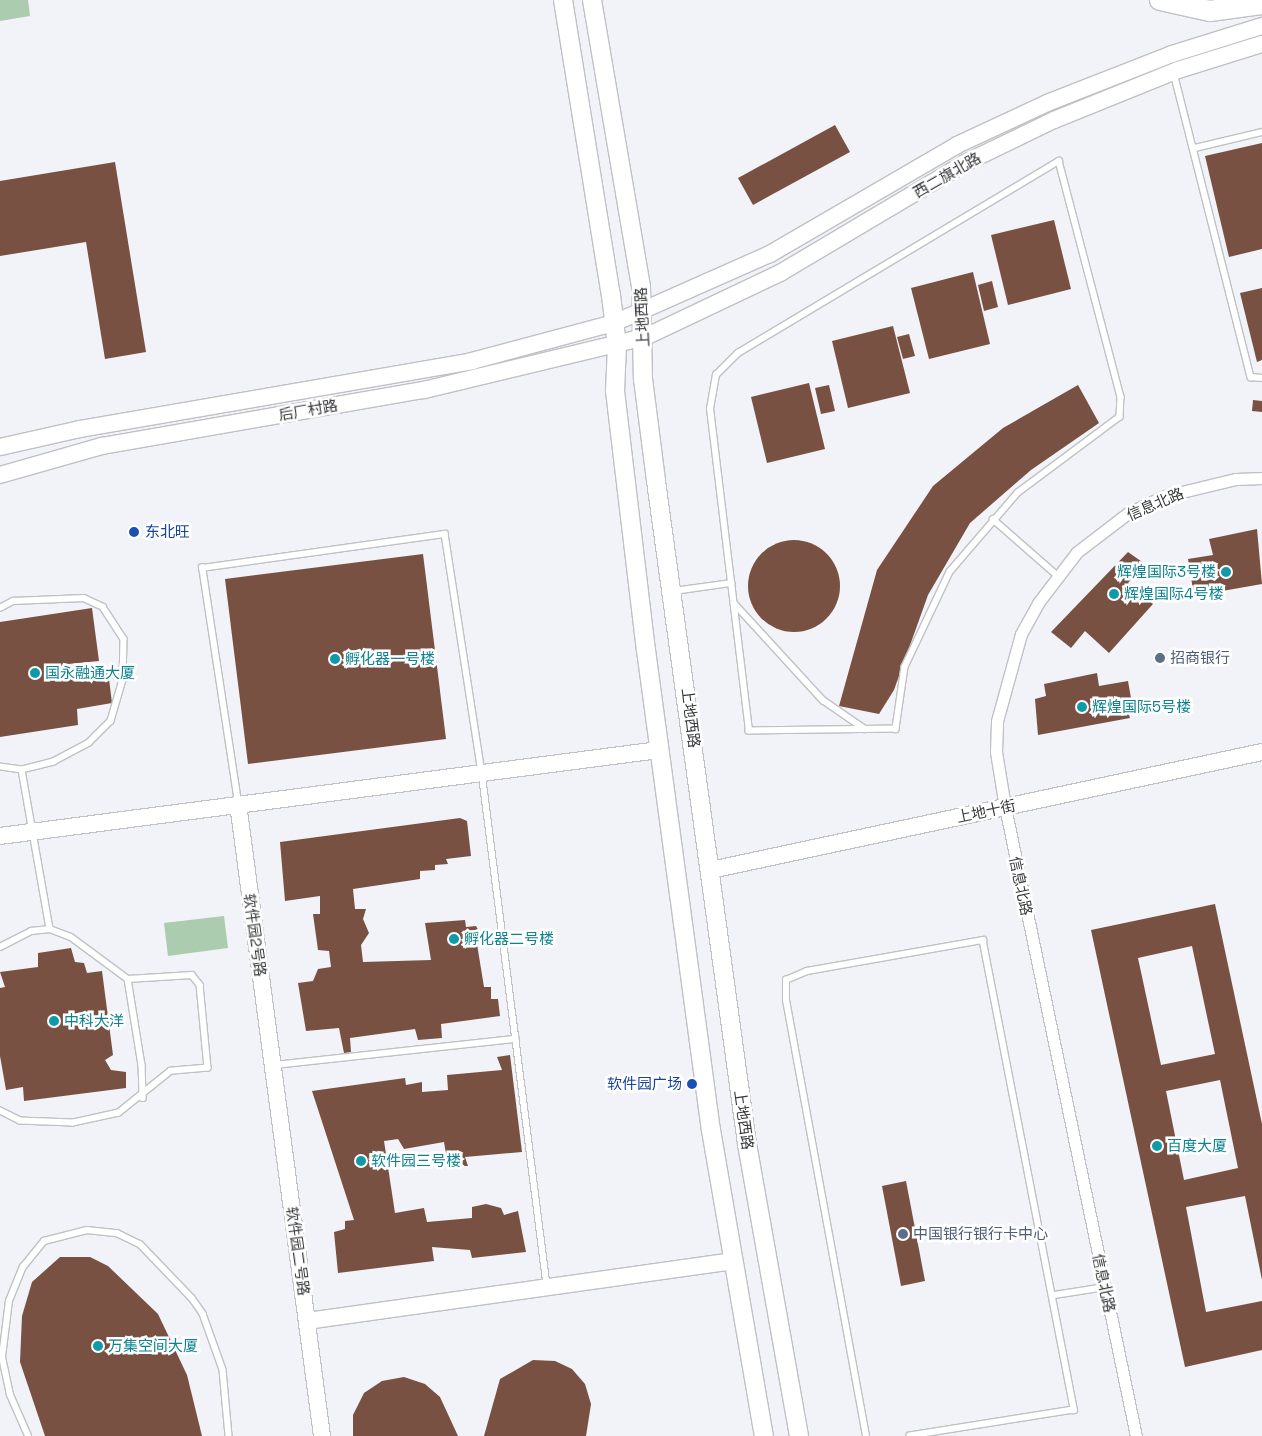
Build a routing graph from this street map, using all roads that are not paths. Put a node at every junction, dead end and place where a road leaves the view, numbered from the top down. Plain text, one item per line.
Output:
1 (563, 0) edge
2 (592, 0) edge
3 (1160, 0) edge
4 (1262, 4) edge
5 (1262, 26) edge
6 (1262, 44) edge
7 (1173, 72) junction
8 (1262, 132) edge
9 (1194, 148) junction
10 (642, 312) junction
11 (614, 323) junction
12 (645, 337) junction
13 (617, 346) junction
14 (1262, 378) edge
15 (0, 447) edge
16 (0, 475) edge
17 (1262, 478) edge
18 (993, 519) junction
19 (1058, 576) junction
20 (731, 583) junction
21 (672, 592) junction
22 (733, 602) junction
23 (0, 608) edge
24 (865, 729) junction
25 (659, 750) junction
26 (1262, 752) edge
27 (0, 767) edge
28 (22, 770) junction
29 (482, 772) junction
30 (238, 804) junction
31 (1005, 807) junction
32 (32, 832) junction
33 (0, 836) edge
34 (711, 870) junction
35 (50, 929) junction
36 (0, 947) edge
37 (128, 979) junction
38 (516, 1039) junction
39 (273, 1066) junction
40 (142, 1098) junction
41 (0, 1112) edge
42 (733, 1261) junction
43 (547, 1287) junction
44 (1105, 1288) junction
45 (1054, 1295) junction
46 (307, 1321) junction
47 (1, 1357) edge
48 (2, 1367) edge
49 (28, 1436) edge
50 (230, 1436) edge
51 (322, 1436) edge
52 (764, 1436) edge
53 (799, 1436) edge
54 (866, 1436) edge
55 (910, 1436) edge
56 (1136, 1436) edge

1 - 11 main road, 上地西路
2 - 10 main road, 上地西路
3 - 4 highway
5 - 10 main road, 西二旗北路
6 - 7 main road, 西二旗北路
7 - 9 lane
7 - 12 main road, 西二旗北路
8 - 9 lane
9 - 14 lane
10 - 11 main road, 西二旗北路
10 - 12 main road, 上地西路
11 - 13 main road, 上地西路
11 - 15 main road, 后厂村路
12 - 13 main road, 西二旗北路
12 - 21 main road, 上地西路
13 - 16 main road, 后厂村路
13 - 25 main road, 上地西路
17 - 19 street, 信息北路
18 - 19 lane
18 - 20 lane
18 - 24 lane
19 - 31 street, 信息北路
20 - 21 lane
20 - 22 lane
21 - 34 main road, 上地西路
22 - 24 lane
22 - 24 lane
23 - 28 lane
25 - 29 main road
25 - 42 main road, 上地西路
26 - 31 main road, 上地十街
27 - 28 lane
28 - 32 lane
29 - 30 main road
29 - 30 lane
29 - 38 lane
30 - 32 main road
30 - 39 main road, 软件园2号路
31 - 34 main road, 上地十街
31 - 44 street, 信息北路
32 - 33 main road
32 - 35 lane
34 - 53 main road, 上地西路
35 - 36 lane
35 - 37 lane
37 - 40 lane
37 - 40 lane
38 - 39 lane
38 - 43 lane
39 - 46 main road, 软件园二号路
40 - 41 lane
42 - 43 main road
42 - 52 main road, 上地西路
43 - 46 main road
44 - 45 lane
44 - 56 street, 信息北路
45 - 54 lane
45 - 55 lane
46 - 51 main road, 软件园二号路
47 - 48 lane
47 - 50 lane
48 - 49 lane

